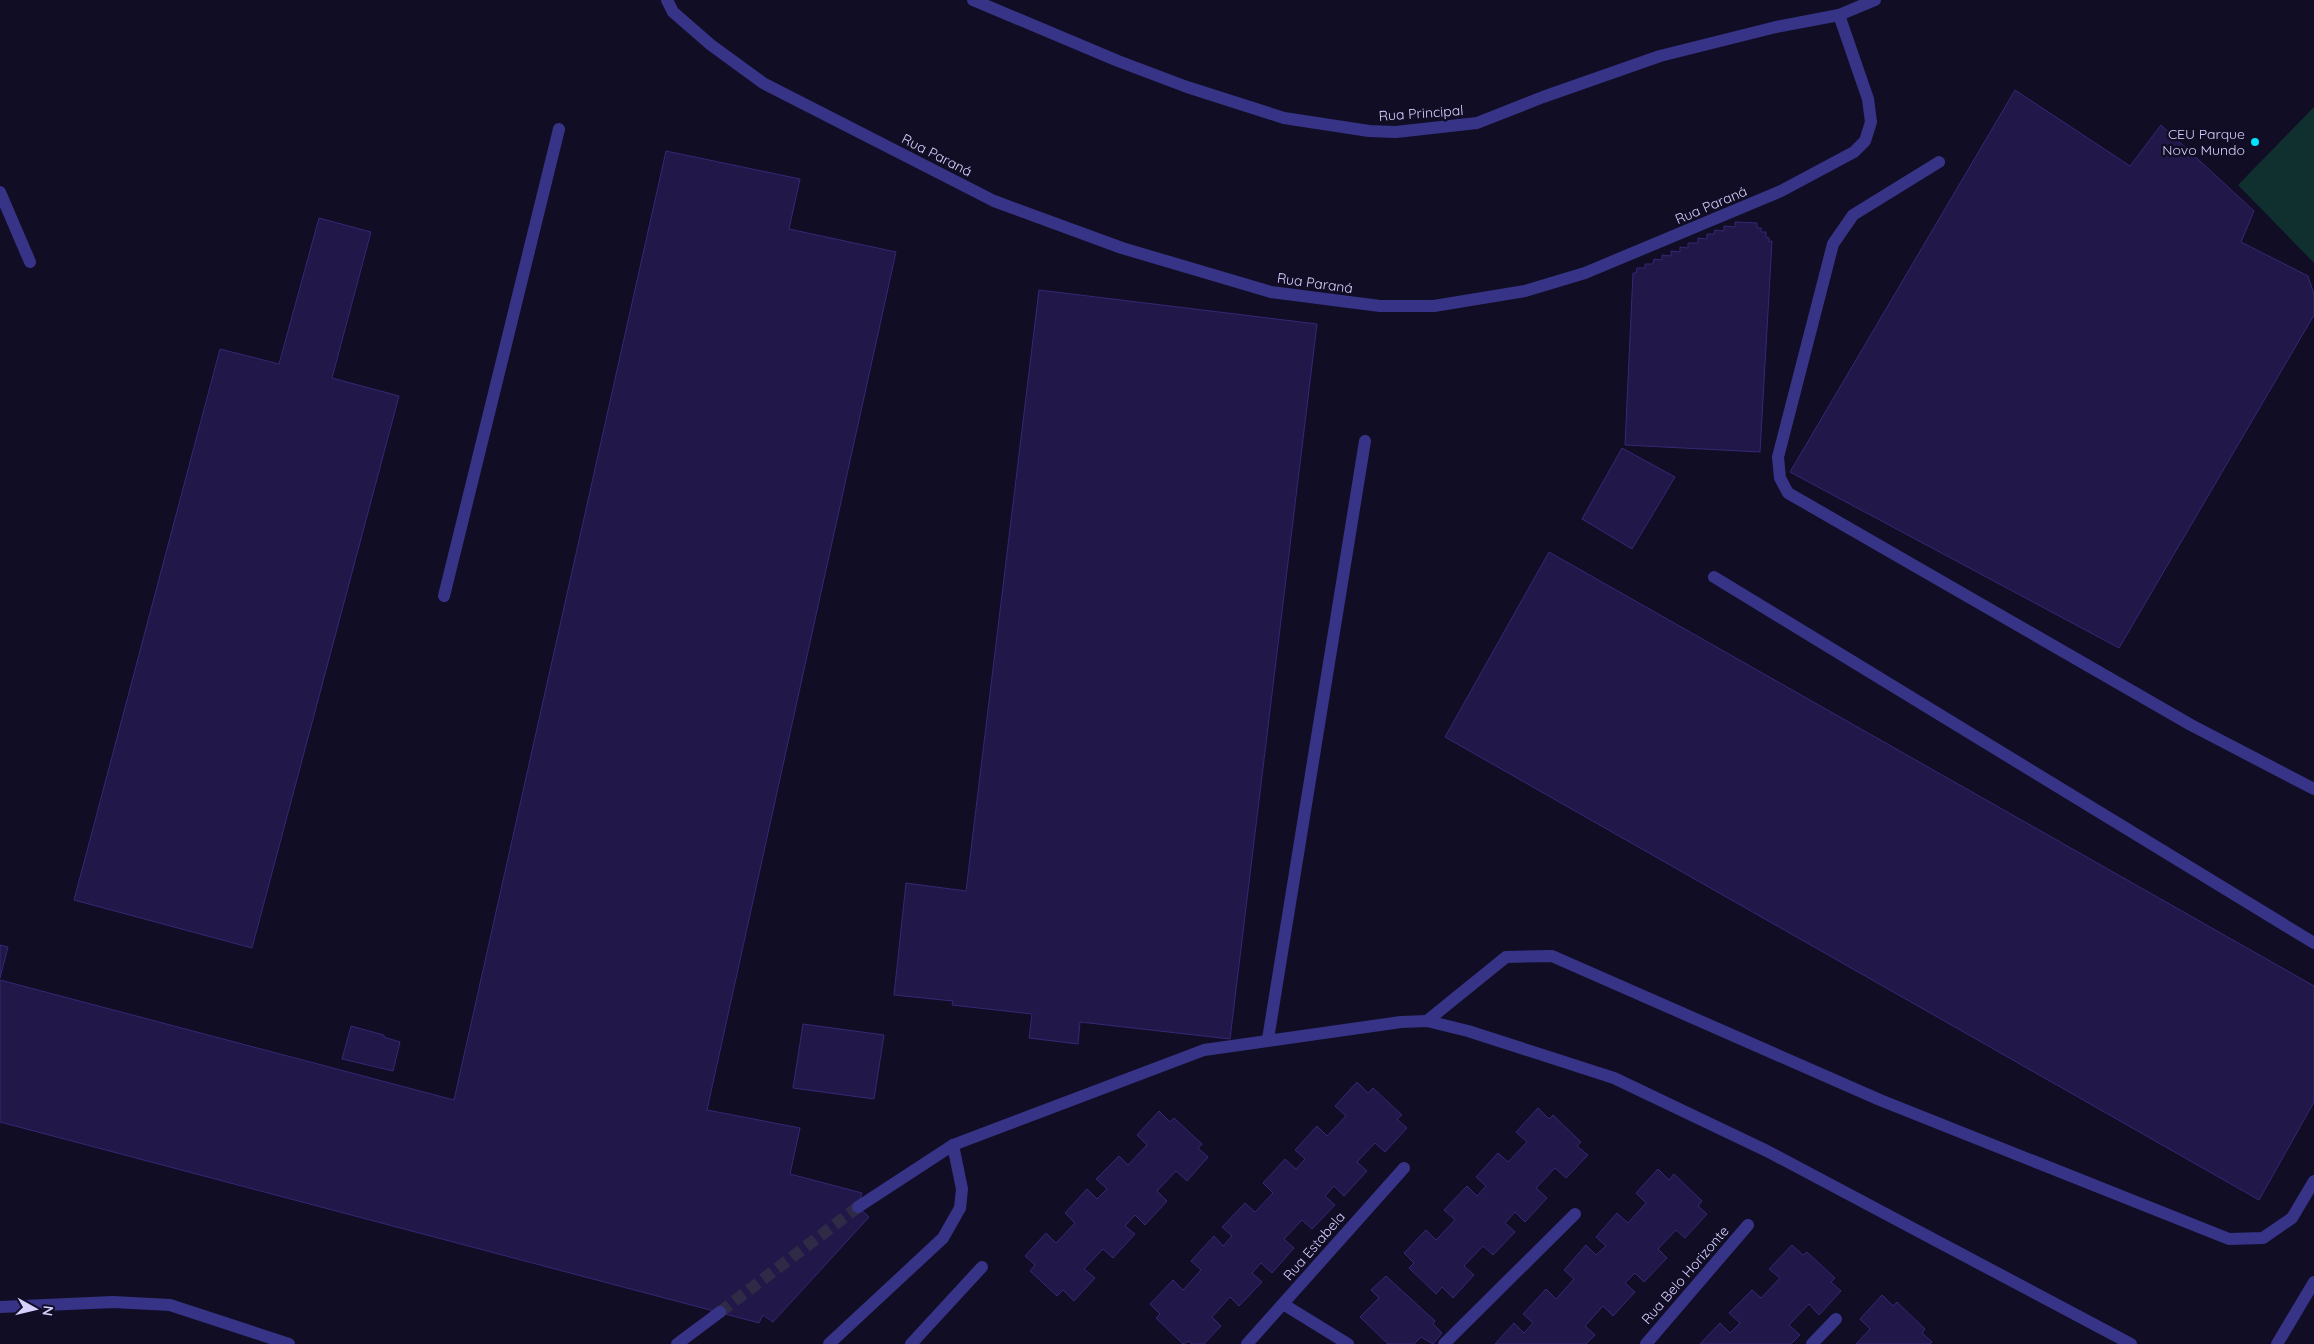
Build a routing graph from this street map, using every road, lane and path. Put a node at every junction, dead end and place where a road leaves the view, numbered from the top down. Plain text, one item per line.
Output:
1 (667, 0) edge
2 (973, 0) edge
3 (1875, 0) edge
4 (1838, 15) junction
5 (559, 128) dead end
6 (1939, 162) dead end
7 (0, 192) edge
8 (30, 262) dead end
9 (1365, 441) dead end
10 (1714, 577) dead end
11 (444, 596) dead end
12 (2314, 789) edge
13 (2314, 943) edge
14 (1427, 1021) junction
15 (1268, 1039) junction
16 (953, 1145) junction
17 (1404, 1168) dead end
18 (2314, 1181) edge
19 (858, 1207) tunnel mouth
20 (1575, 1214) dead end
21 (1748, 1225) dead end
22 (982, 1266) dead end
23 (2314, 1282) edge
24 (1283, 1304) junction
25 (0, 1306) edge
26 (720, 1312) tunnel mouth
27 (1836, 1319) dead end
28 (289, 1344) edge
29 (677, 1344) edge
30 (829, 1344) edge
31 (911, 1344) edge
32 (1247, 1344) edge
33 (1348, 1344) edge
34 (1444, 1344) edge
35 (1646, 1344) edge
36 (1812, 1344) edge
37 (2131, 1344) edge
38 (2277, 1344) edge

1 - 4 street, Rua Paraná
2 - 4 street, Rua Principal
3 - 4 street, Rua Principal
5 - 11 street
6 - 12 street
7 - 8 street
9 - 15 street
10 - 13 street
14 - 15 street
14 - 18 street
14 - 37 street
15 - 16 street
16 - 19 street
16 - 30 street
17 - 24 street, Rua Estabela
20 - 34 street
21 - 35 street, Rua Belo Horizonte
22 - 31 street
23 - 38 street
24 - 32 street, Rua Estabela
24 - 33 street
25 - 28 street
26 - 29 street
27 - 36 street

